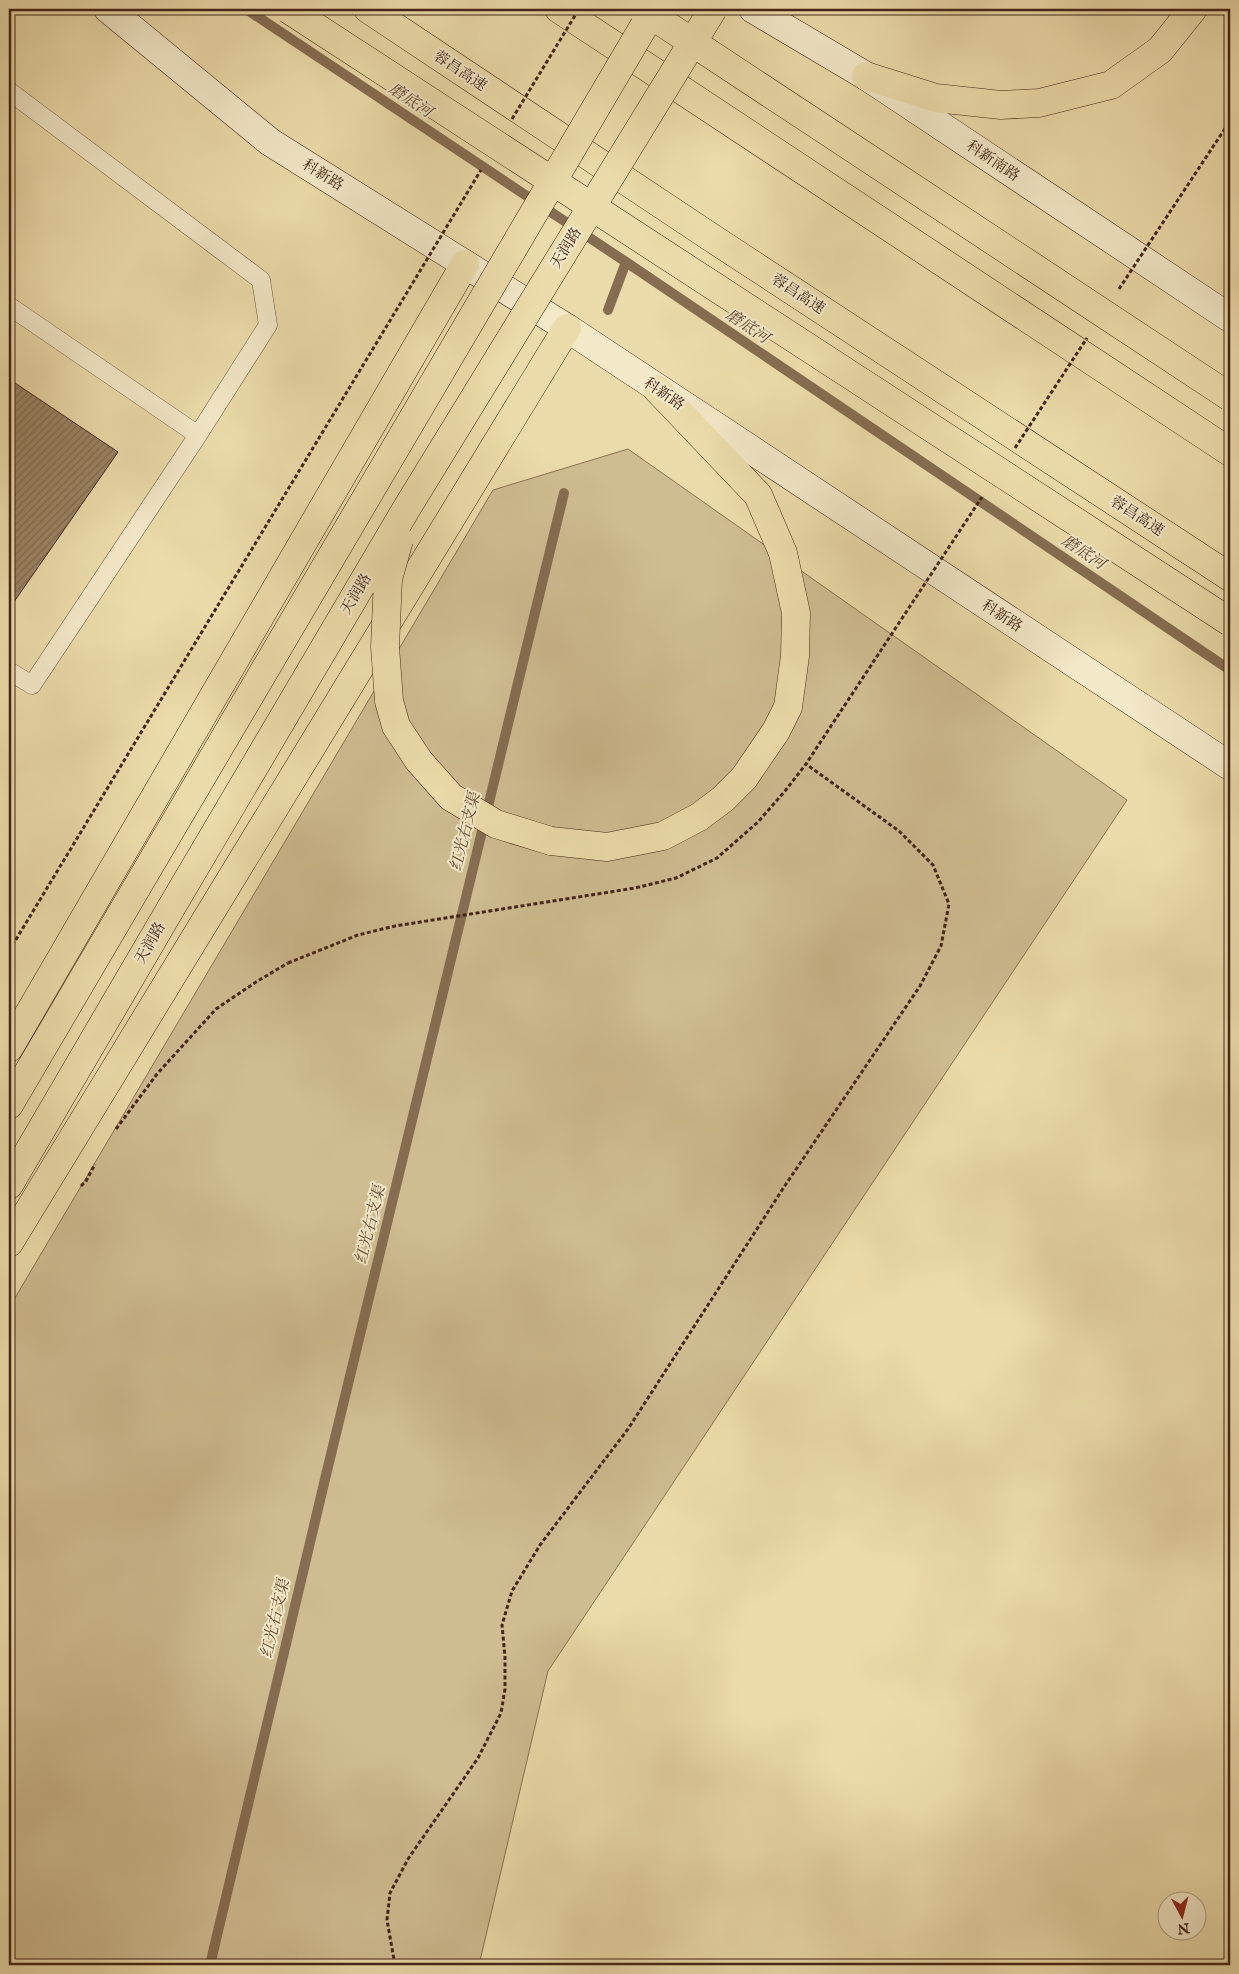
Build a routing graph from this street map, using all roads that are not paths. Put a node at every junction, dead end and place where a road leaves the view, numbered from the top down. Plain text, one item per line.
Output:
1 (108, 9) edge
2 (288, 9) edge
3 (368, 9) edge
4 (559, 9) edge
5 (642, 9) edge
6 (654, 9) edge
7 (713, 9) edge
8 (753, 9) edge
9 (1193, 9) edge
10 (866, 76) junction
11 (9, 91) edge
12 (465, 264) junction
13 (9, 306) edge
14 (1230, 318) edge
15 (567, 328) junction
16 (657, 389) junction
17 (1230, 397) edge
18 (198, 435) junction
19 (1230, 452) edge
20 (408, 506) junction
21 (1229, 576) edge
22 (1230, 622) edge
23 (9, 671) edge
24 (1230, 766) edge
25 (9, 1048) edge
26 (9, 1105) edge
27 (9, 1185) edge
28 (9, 1243) edge

1 - 12 main road, 科新路
2 - 22 main road, bridge
3 - 21 main road, 蓉昌高速
4 - 19 main road
5 - 17 main road, bridge
6 - 26 main road, bridge
7 - 20 main road, 天润路, bridge
8 - 10 main road, 科新南路
9 - 10 main road
10 - 14 main road, 科新南路
11 - 18 lane
12 - 15 main road, 科新路
12 - 25 main road
13 - 18 lane
15 - 16 main road, 科新路
15 - 28 main road
16 - 20 main road, bridge
16 - 24 main road, 科新路
18 - 23 lane
20 - 27 main road, 天润路, bridge

